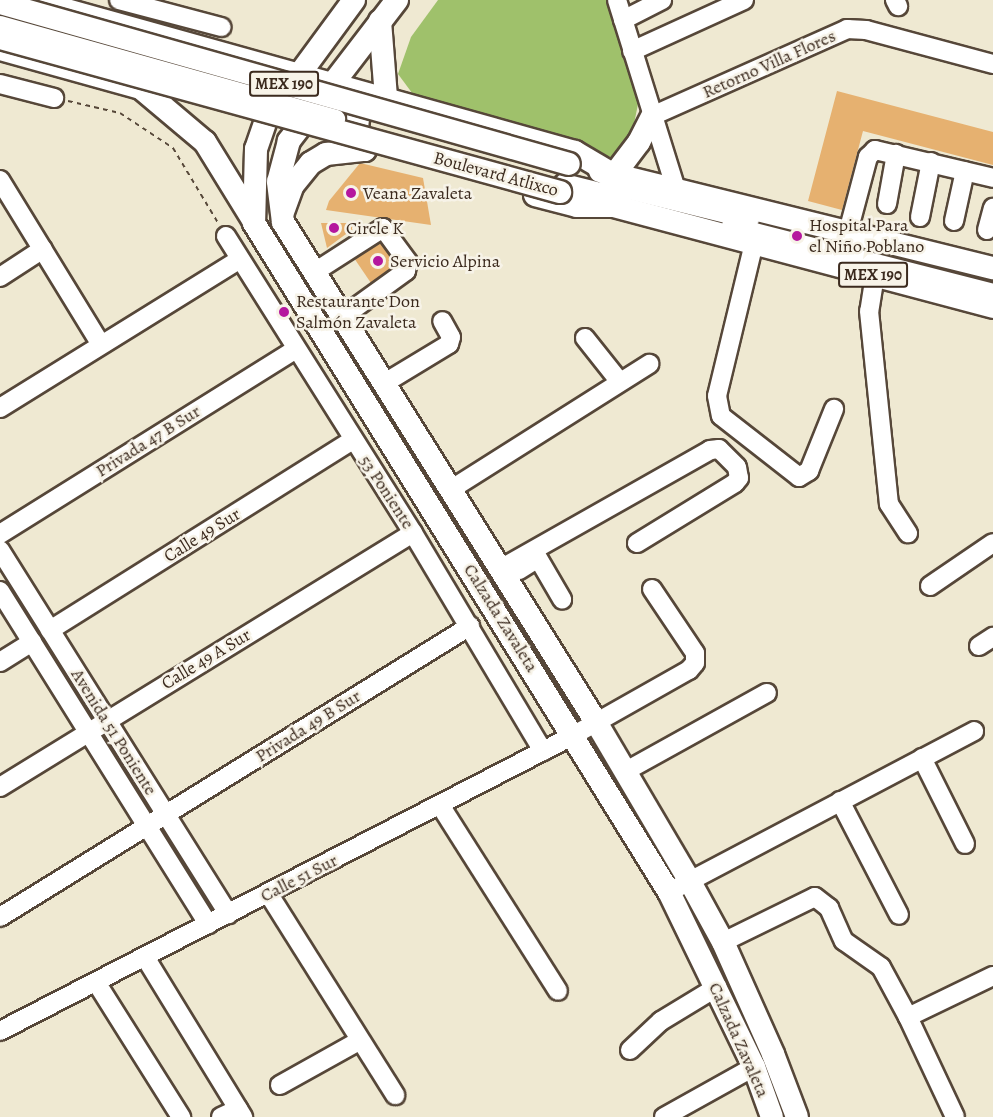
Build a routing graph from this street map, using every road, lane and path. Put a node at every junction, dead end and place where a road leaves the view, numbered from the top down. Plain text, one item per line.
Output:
1 (31, 0) edge
2 (119, 0) edge
3 (354, 0) edge
4 (397, 0) edge
5 (617, 0) edge
6 (662, 0) edge
7 (744, 0) edge
8 (0, 3) edge
9 (0, 14) edge
10 (623, 20) junction
11 (380, 21) junction
12 (0, 25) edge
13 (221, 27) dead end
14 (0, 38) edge
15 (0, 49) edge
16 (632, 51) junction
17 (237, 57) junction
18 (993, 64) edge
19 (299, 74) junction
20 (332, 83) junction
21 (0, 84) edge
22 (141, 88) junction
23 (54, 98) joint
24 (386, 98) junction
25 (224, 110) junction
26 (652, 116) junction
27 (266, 120) junction
28 (296, 128) junction
29 (365, 150) junction
30 (896, 154) junction
31 (931, 162) junction
32 (965, 171) junction
33 (614, 175) junction
34 (565, 178) junction
35 (993, 178) edge
36 (0, 180) edge
37 (676, 190) junction
38 (886, 204) dead end
39 (613, 206) junction
40 (993, 208) edge
41 (282, 215) junction
42 (920, 217) dead end
43 (954, 221) dead end
44 (254, 223) junction
45 (987, 230) dead end
46 (848, 232) junction
47 (226, 236) joint
48 (753, 243) junction
49 (43, 249) junction
50 (240, 260) junction
51 (993, 268) edge
52 (313, 273) junction
53 (875, 275) junction
54 (0, 277) edge
55 (993, 281) edge
56 (993, 293) edge
57 (993, 307) edge
58 (341, 318) junction
59 (442, 321) dead end
60 (585, 338) dead end
61 (102, 345) junction
62 (296, 349) junction
63 (649, 364) dead end
64 (621, 382) junction
65 (383, 384) junction
66 (0, 408) edge
67 (834, 409) dead end
68 (353, 440) junction
69 (450, 490) junction
70 (413, 533) junction
71 (908, 533) dead end
72 (0, 534) edge
73 (637, 543) dead end
74 (993, 543) edge
75 (0, 550) edge
76 (535, 554) junction
77 (502, 574) junction
78 (930, 586) dead end
79 (652, 589) dead end
80 (0, 591) edge
81 (562, 599) dead end
82 (470, 626) junction
83 (50, 630) junction
84 (32, 642) junction
85 (0, 662) edge
86 (767, 693) dead end
87 (106, 719) junction
88 (596, 722) junction
89 (88, 731) junction
90 (974, 731) dead end
91 (574, 735) junction
92 (543, 751) junction
93 (922, 758) junction
94 (626, 771) junction
95 (0, 787) edge
96 (840, 801) junction
97 (440, 805) junction
98 (166, 814) junction
99 (147, 826) junction
100 (965, 844) dead end
101 (689, 880) junction
102 (669, 892) junction
103 (268, 893) junction
104 (228, 914) junction
105 (899, 915) dead end
106 (0, 917) edge
107 (208, 924) junction
108 (723, 942) junction
109 (144, 957) junction
110 (993, 976) edge
111 (96, 981) junction
112 (717, 987) junction
113 (558, 991) dead end
114 (908, 1017) junction
115 (0, 1031) edge
116 (359, 1041) junction
117 (630, 1050) dead end
118 (754, 1067) junction
119 (280, 1085) dead end
120 (395, 1095) dead end
121 (241, 1113) edge
122 (181, 1117) edge
123 (221, 1117) edge
124 (664, 1117) edge
125 (772, 1117) edge
126 (797, 1117) edge
127 (955, 1117) edge

1 - 17 main road
2 - 13 street
3 - 19 main road
4 - 11 main road, Calzada Zavaleta
5 - 10 street
6 - 10 street
7 - 16 street
8 - 34 main road, Boulevard Atlixco / MEX 190, bridge
9 - 34 street
10 - 16 street
11 - 20 main road, Calzada Zavaleta
11 - 24 main road
12 - 34 street, bridge
14 - 34 main road, Boulevard Atlixco / MEX 190, bridge
15 - 22 main road
16 - 26 street
17 - 19 main road
17 - 25 main road
18 - 26 street, Retorno Villa Flores
19 - 20 main road
19 - 27 main road
20 - 24 main road
20 - 28 main road, Calzada Zavaleta
21 - 23 street
22 - 25 main road
22 - 44 main road, Calzada Zavaleta
23 - 47 path
24 - 29 main road
24 - 33 main road
25 - 27 main road
26 - 33 main road
26 - 37 street
27 - 28 main road
27 - 44 main road
28 - 29 main road
28 - 41 main road, Calzada Zavaleta
29 - 39 main road
29 - 41 main road
30 - 31 street
30 - 38 street
30 - 46 street
31 - 32 street
31 - 42 street
32 - 35 street
32 - 43 street
33 - 34 main road, Boulevard Atlixco / MEX 190
33 - 37 main road, Boulevard Atlixco / MEX 190
34 - 39 main road, Boulevard Atlixco / MEX 190
34 - 55 street
34 - 56 street
36 - 49 street
37 - 46 main road, Boulevard Atlixco / MEX 190
39 - 48 main road, Boulevard Atlixco / MEX 190
40 - 45 street
41 - 52 main road, Calzada Zavaleta
44 - 91 main road, Calzada Zavaleta
46 - 51 main road, Boulevard Atlixco / MEX 190
47 - 50 street, 53 Poniente
48 - 53 main road, Boulevard Atlixco / MEX 190
48 - 67 street
49 - 54 street
49 - 61 street
50 - 61 street
50 - 62 street, 53 Poniente
52 - 58 main road, Calzada Zavaleta
52 - 58 street
53 - 57 main road, Boulevard Atlixco / MEX 190
53 - 71 street
58 - 65 main road, Calzada Zavaleta
59 - 65 street
60 - 64 street
61 - 66 street
62 - 68 street, 53 Poniente
62 - 72 street, Privada 47 B Sur
63 - 64 street
64 - 69 street
65 - 69 main road, Calzada Zavaleta
68 - 70 street, 53 Poniente
68 - 83 street, Calle 49 Sur
69 - 77 main road, Calzada Zavaleta
70 - 82 street, 53 Poniente
70 - 87 street, Calle 49 A Sur
73 - 76 street
74 - 78 street
75 - 83 street, Avenida 51 Poniente
76 - 77 street
76 - 81 street
77 - 88 main road, Calzada Zavaleta
79 - 88 street, Calle 51 Sur
80 - 84 street, Avenida 51 Poniente
82 - 92 street, 53 Poniente
82 - 98 street, Privada 49 B Sur
83 - 87 street, Avenida 51 Poniente
84 - 85 street
84 - 89 street, Avenida 51 Poniente
86 - 94 street
87 - 89 street, Calle 49 A Sur
87 - 98 street, Avenida 51 Poniente
88 - 91 street, Calle 51 Sur
88 - 94 main road, Calzada Zavaleta
89 - 95 street, Calle 49 A Sur
89 - 99 street, Avenida 51 Poniente
90 - 93 street
91 - 92 street, Calle 51 Sur
91 - 102 main road, Calzada Zavaleta
92 - 97 street, Calle 51 Sur
93 - 96 street
93 - 100 street
94 - 101 main road, Calzada Zavaleta
96 - 101 street
96 - 105 street
97 - 103 street, Calle 51 Sur
97 - 113 street
98 - 99 street, Privada 49 B Sur
98 - 104 street, Avenida 51 Poniente
99 - 106 street, Privada 49 B Sur
99 - 107 street, Avenida 51 Poniente
101 - 102 street
101 - 108 main road, Calzada Zavaleta
102 - 112 main road, Calzada Zavaleta
103 - 104 street, Calle 51 Sur
103 - 116 street
104 - 107 street, Calle 51 Sur
107 - 109 street, Calle 51 Sur
108 - 114 street
108 - 126 main road, Calzada Zavaleta
109 - 111 street, Calle 51 Sur
109 - 121 street
110 - 114 street
111 - 115 street, Calle 51 Sur
111 - 122 street
112 - 117 street
112 - 118 main road, Calzada Zavaleta
114 - 127 street
116 - 119 street
116 - 120 street
118 - 124 street
118 - 125 main road, Calzada Zavaleta
121 - 123 street

